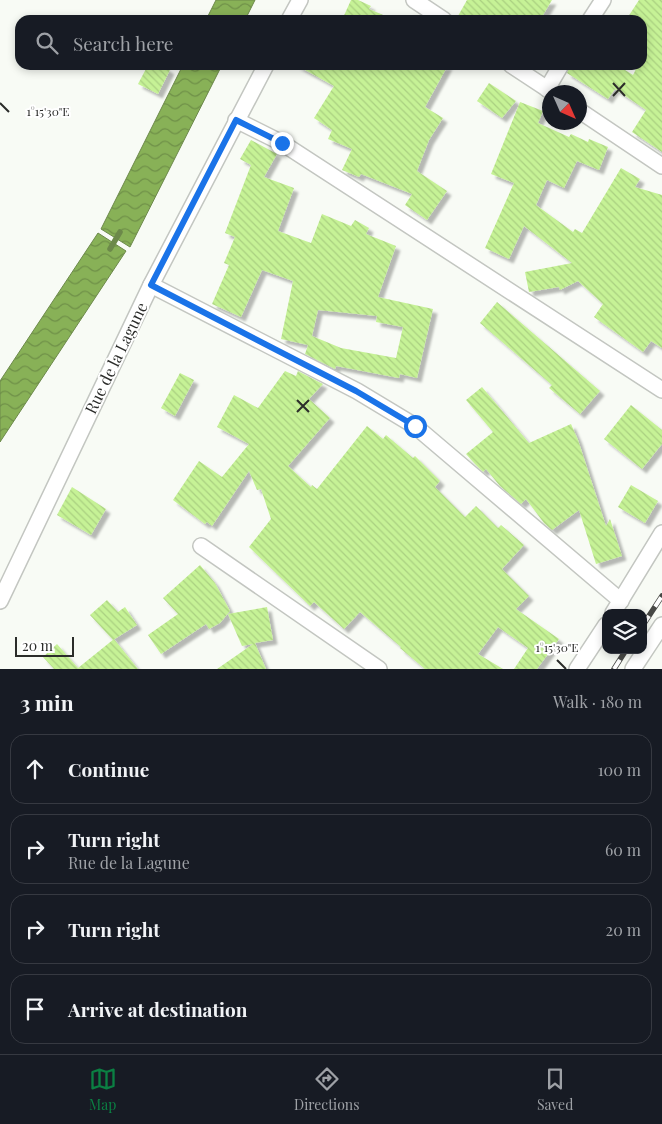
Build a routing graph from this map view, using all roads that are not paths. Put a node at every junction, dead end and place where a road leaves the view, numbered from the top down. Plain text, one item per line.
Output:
1 (300, 0) edge
2 (414, 0) edge
3 (602, 0) edge
4 (292, 15) edge
5 (436, 15) edge
6 (593, 15) edge
7 (263, 70) edge
8 (518, 70) edge
9 (559, 70) edge
10 (552, 85) edge
11 (542, 86) edge
12 (587, 116) edge
13 (236, 120) junction
14 (662, 166) edge
15 (151, 285) junction
16 (662, 390) edge
17 (662, 533) edge
18 (201, 546) dead end
19 (0, 601) edge
20 (617, 607) edge
21 (662, 625) edge
22 (602, 631) edge
23 (379, 669) edge
24 (577, 669) edge
25 (633, 669) edge

1 - 4 street
2 - 5 street
3 - 6 street
7 - 13 street, Rue de la Lagune
8 - 11 street
9 - 10 street
12 - 14 street
13 - 15 street, Rue de la Lagune
13 - 16 street
15 - 19 street, Rue de la Lagune
15 - 20 street
17 - 20 street
18 - 23 street
21 - 25 street
22 - 24 street

